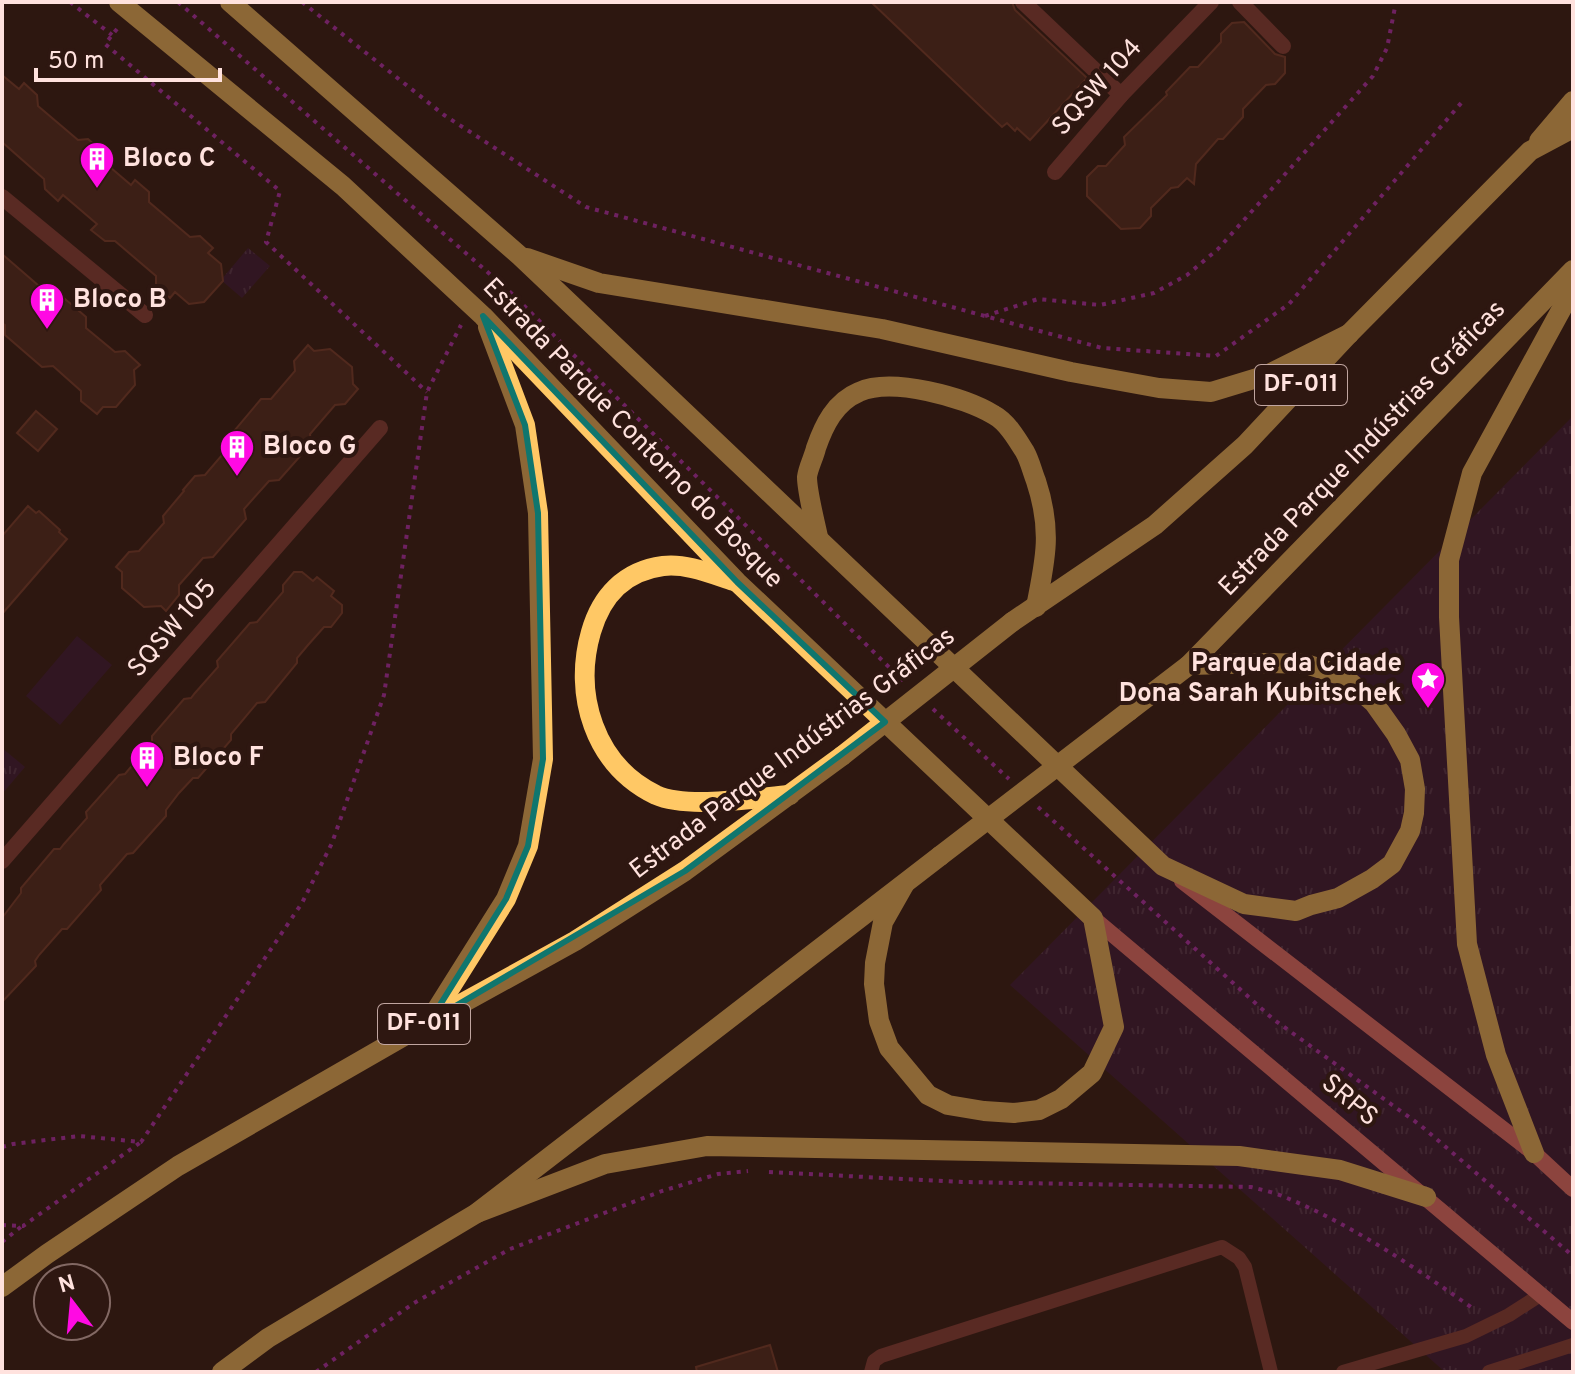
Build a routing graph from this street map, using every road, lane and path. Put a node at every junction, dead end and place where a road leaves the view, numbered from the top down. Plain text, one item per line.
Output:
1 (70, 2) edge
2 (119, 2) edge
3 (178, 2) edge
4 (230, 2) edge
5 (302, 2) edge
6 (1023, 2) edge
7 (1211, 2) edge
8 (1240, 2) edge
9 (1396, 2) edge
10 (112, 35) dead end
11 (105, 44) dead end
12 (1283, 46) dead end
13 (1121, 95) junction
14 (1573, 101) edge
15 (1462, 102) dead end
16 (1573, 128) edge
17 (1530, 151) junction
18 (1055, 172) dead end
19 (2, 197) edge
20 (520, 256) junction
21 (1573, 270) edge
22 (1573, 288) edge
23 (477, 311) junction
24 (145, 315) dead end
25 (985, 316) junction
26 (1349, 334) junction
27 (427, 392) junction
28 (380, 428) dead end
29 (818, 537) junction
30 (737, 582) junction
31 (1036, 607) junction
32 (1189, 665) junction
33 (903, 680) dead end
34 (925, 701) dead end
35 (1015, 785) dead end
36 (790, 795) junction
37 (1037, 806) dead end
38 (2, 861) edge
39 (1163, 866) junction
40 (904, 885) junction
41 (1093, 918) junction
42 (430, 1021) junction
43 (141, 1142) junction
44 (2, 1147) edge
45 (1534, 1153) junction
46 (752, 1171) dead end
47 (767, 1172) dead end
48 (1573, 1189) edge
49 (1426, 1197) junction
50 (477, 1213) junction
51 (2, 1225) edge
52 (23, 1226) junction
53 (2, 1242) edge
54 (1573, 1256) edge
55 (2, 1287) edge
56 (1540, 1295) junction
57 (1573, 1322) edge
58 (1494, 1323) junction
59 (268, 1338) junction
60 (1573, 1345) edge
61 (1382, 1361) junction
62 (222, 1372) edge
63 (238, 1372) edge
64 (316, 1372) edge
65 (871, 1372) edge
66 (1271, 1372) edge
67 (1343, 1372) edge
68 (1393, 1372) edge
69 (1489, 1372) edge

1 - 10 path
2 - 23 main road, Estrada Parque Contorno do Bosque
3 - 33 path
4 - 20 main road, Estrada Parque Contorno do Bosque
5 - 25 path
6 - 13 street
7 - 13 street, SQSW 104
8 - 12 street
9 - 25 path
11 - 27 path
13 - 18 street, SQSW 104
14 - 17 main road, Estrada Parque Indústrias Gráficas / DF-011
15 - 25 path
16 - 17 main road, Estrada Parque Indústrias Gráficas / DF-011
17 - 26 main road, Estrada Parque Indústrias Gráficas / DF-011
19 - 24 street
20 - 26 main road
20 - 29 main road, Estrada Parque Contorno do Bosque
21 - 32 main road, Estrada Parque Indústrias Gráficas
22 - 45 main road
23 - 27 path
23 - 30 main road, Estrada Parque Contorno do Bosque
23 - 42 main road
26 - 31 main road, Estrada Parque Indústrias Gráficas / DF-011
27 - 43 path
28 - 38 street, SQSW 105
29 - 31 main road
29 - 39 main road, Estrada Parque Contorno do Bosque
30 - 36 main road
30 - 41 main road, Estrada Parque Contorno do Bosque
31 - 36 main road, Estrada Parque Indústrias Gráficas / DF-011, bridge
32 - 39 main road, Estrada Parque Contorno do Bosque
32 - 40 main road, Estrada Parque Indústrias Gráficas, bridge
34 - 35 path
36 - 42 main road, Estrada Parque Indústrias Gráficas / DF-011
37 - 54 path
39 - 45 main road
40 - 41 main road
40 - 50 main road, Estrada Parque Indústrias Gráficas
41 - 49 main road, SRPS
42 - 55 main road, Estrada Parque Indústrias Gráficas / DF-011
43 - 44 path
43 - 52 path
45 - 48 main road
46 - 64 path
47 - 58 path
49 - 50 main road
49 - 56 main road, SRPS
50 - 59 main road, Estrada Parque Indústrias Gráficas
51 - 52 path
52 - 53 path
56 - 57 main road, SRPS
56 - 58 lane
58 - 61 lane
59 - 62 main road, Estrada Parque Indústrias Gráficas
59 - 63 lane
60 - 69 lane
61 - 67 lane
61 - 68 lane
65 - 66 lane

